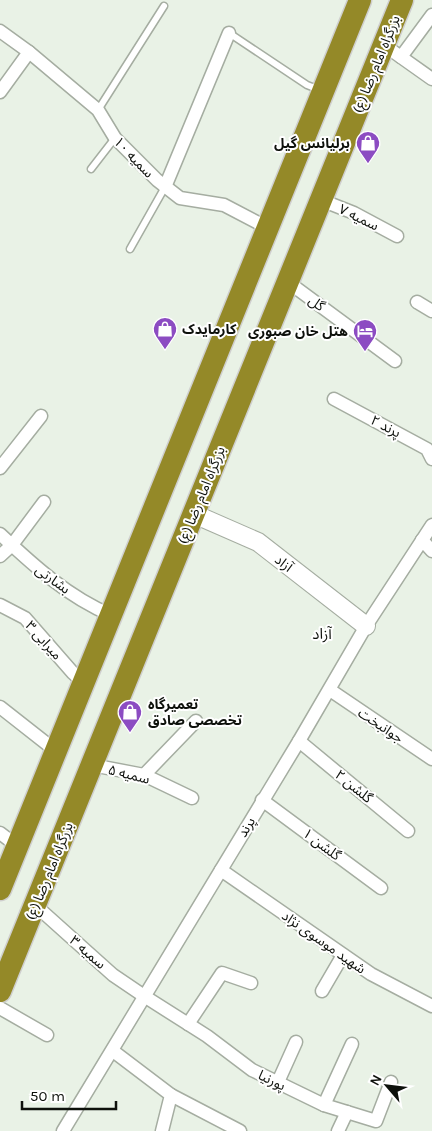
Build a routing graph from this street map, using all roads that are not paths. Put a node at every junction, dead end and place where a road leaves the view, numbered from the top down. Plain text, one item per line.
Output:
1 (360, 0) edge
2 (402, 0) edge
3 (164, 6) dead end
4 (432, 15) edge
5 (0, 31) edge
6 (229, 33) joint
7 (392, 51) junction
8 (29, 52) junction
9 (432, 78) edge
10 (0, 92) edge
11 (323, 92) junction
12 (98, 110) junction
13 (115, 138) junction
14 (91, 169) dead end
15 (165, 187) junction
16 (321, 200) junction
17 (268, 228) junction
18 (397, 236) dead end
19 (130, 250) dead end
20 (288, 282) junction
21 (418, 302) dead end
22 (432, 311) edge
23 (395, 361) dead end
24 (334, 399) dead end
25 (41, 416) dead end
26 (432, 459) edge
27 (0, 468) edge
28 (44, 502) dead end
29 (194, 514) junction
30 (432, 525) edge
31 (0, 534) edge
32 (422, 540) junction
33 (12, 545) junction
34 (432, 550) edge
35 (0, 556) edge
36 (0, 605) edge
37 (111, 615) junction
38 (366, 626) junction
39 (84, 683) junction
40 (330, 690) junction
41 (0, 706) edge
42 (196, 722) dead end
43 (299, 741) junction
44 (56, 751) junction
45 (432, 760) edge
46 (92, 765) junction
47 (144, 775) junction
48 (192, 798) dead end
49 (262, 800) junction
50 (408, 831) dead end
51 (9, 839) edge
52 (221, 870) junction
53 (381, 888) dead end
54 (0, 889) edge
55 (35, 905) junction
56 (343, 955) junction
57 (252, 984) dead end
58 (0, 991) edge
59 (322, 991) dead end
60 (144, 996) junction
61 (432, 1006) edge
62 (0, 1008) edge
63 (188, 1024) junction
64 (46, 1034) dead end
65 (296, 1042) dead end
66 (352, 1044) dead end
67 (113, 1050) junction
68 (278, 1082) junction
69 (391, 1082) dead end
70 (171, 1095) junction
71 (324, 1105) junction
72 (347, 1112) junction
73 (63, 1131) edge
74 (162, 1131) edge
75 (240, 1131) edge
76 (338, 1131) edge

1 - 11 highway
2 - 7 highway, بزرگراه امام رضا (ع)
3 - 12 lane
4 - 7 street
5 - 8 street, سمیه ۱۰
6 - 11 lane
6 - 15 street
7 - 9 street
7 - 16 highway, بزرگراه امام رضا (ع)
8 - 10 street
8 - 12 street, سمیه ۱۰
11 - 17 highway
12 - 13 street, سمیه ۱۰
13 - 14 lane
13 - 15 street, سمیه ۱۰
15 - 17 street, سمیه ۱۰
15 - 19 lane
16 - 18 street, سمیه ۷
16 - 20 highway, بزرگراه امام رضا (ع)
17 - 37 highway
20 - 23 street, گل
20 - 29 highway, بزرگراه امام رضا (ع)
21 - 22 street
24 - 26 street, پرند ۲
25 - 27 street
28 - 33 street
29 - 38 street, آزاد
29 - 46 highway, بزرگراه امام رضا (ع)
30 - 32 street, پرند
31 - 33 street, بشارتی
32 - 34 street
32 - 38 street, پرند
33 - 35 street
33 - 37 street, بشارتی
36 - 39 street, میرابی ۳
37 - 39 highway
38 - 40 street, پرند
39 - 44 highway
40 - 43 street, پرند
40 - 45 street, جوانبخت
41 - 44 street
42 - 47 street
43 - 49 street, پرند
43 - 50 street, گلشن ۲
44 - 51 highway
46 - 47 street, سمیه ۵
46 - 55 highway, بزرگراه امام رضا (ع)
47 - 48 street, سمیه ۵
49 - 52 street, پرند
49 - 53 street, گلشن ۱
51 - 54 highway
52 - 56 street, شهید موسوی نژاد
52 - 60 street, پرند
55 - 58 highway, بزرگراه امام رضا (ع)
55 - 60 street, سمیه ۳
56 - 59 street
56 - 61 street, شهید موسوی نژاد
57 - 63 street
60 - 63 street, پورنیا
60 - 67 street, پرند
62 - 64 street
63 - 68 street, پورنیا
65 - 68 street
66 - 71 street
67 - 70 street
67 - 73 street, پرند
68 - 71 street, پورنیا
69 - 72 street, پورنیا
70 - 74 street
70 - 75 street
71 - 72 street, پورنیا
72 - 76 street

